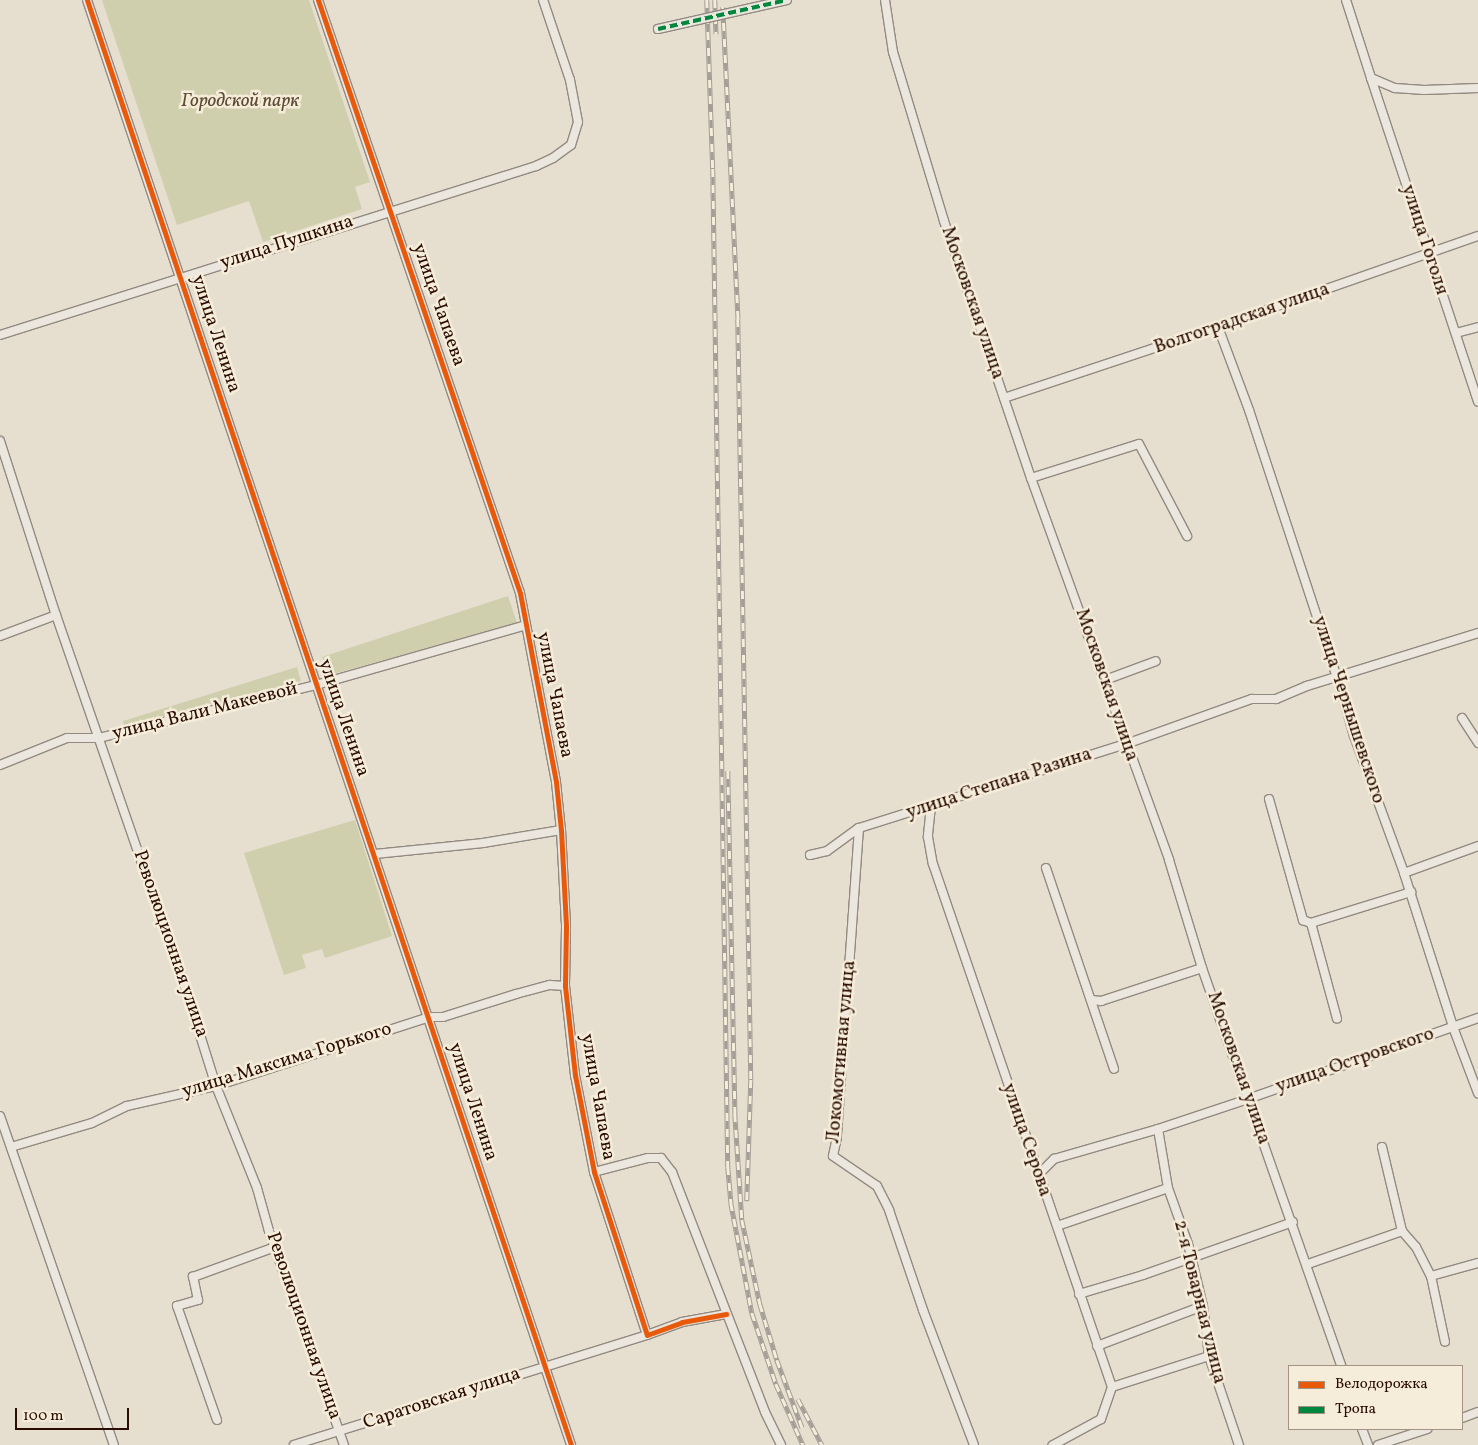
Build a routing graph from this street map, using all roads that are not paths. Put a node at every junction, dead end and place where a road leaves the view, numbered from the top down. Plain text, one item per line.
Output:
1 (87, 0) edge
2 (318, 0) edge
3 (543, 0) edge
4 (787, 0) edge
5 (885, 0) edge
6 (1346, 0) edge
7 (658, 29) dead end
8 (1371, 78) junction
9 (1478, 88) edge
10 (389, 211) junction
11 (1478, 236) edge
12 (1429, 254) junction
13 (181, 277) junction
14 (1218, 327) junction
15 (1478, 327) edge
16 (1456, 333) junction
17 (0, 336) edge
18 (1004, 398) junction
19 (1478, 402) edge
20 (0, 441) edge
21 (1031, 478) junction
22 (1187, 536) dead end
23 (56, 615) junction
24 (526, 625) junction
25 (1478, 633) edge
26 (0, 636) edge
27 (1156, 661) dead end
28 (1337, 677) junction
29 (1105, 680) junction
30 (316, 685) junction
31 (1462, 718) dead end
32 (99, 738) junction
33 (1478, 743) edge
34 (1126, 744) junction
35 (0, 766) edge
36 (1270, 799) dead end
37 (931, 806) junction
38 (859, 828) junction
39 (561, 830) junction
40 (1478, 846) edge
41 (375, 854) junction
42 (810, 854) dead end
43 (1046, 868) dead end
44 (1404, 873) junction
45 (1411, 892) junction
46 (1311, 922) junction
47 (1202, 968) junction
48 (565, 986) junction
49 (1091, 1000) junction
50 (429, 1017) junction
51 (1478, 1018) edge
52 (1337, 1019) dead end
53 (1453, 1027) junction
54 (1114, 1069) dead end
55 (216, 1086) junction
56 (1478, 1093) edge
57 (1248, 1099) junction
58 (0, 1116) edge
59 (1158, 1129) junction
60 (11, 1147) junction
61 (1382, 1148) dead end
62 (594, 1172) junction
63 (1038, 1175) junction
64 (1168, 1188) junction
65 (1293, 1222) junction
66 (1057, 1226) junction
67 (1402, 1231) junction
68 (276, 1247) junction
69 (1190, 1257) junction
70 (1478, 1263) edge
71 (1308, 1264) junction
72 (1431, 1276) junction
73 (1079, 1294) junction
74 (1203, 1306) junction
75 (726, 1314) junction
76 (647, 1335) junction
77 (1445, 1342) dead end
78 (1097, 1346) junction
79 (1208, 1356) junction
80 (1342, 1365) edge
81 (545, 1366) junction
82 (1112, 1387) junction
83 (1478, 1412) edge
84 (1463, 1418) edge
85 (217, 1420) dead end
86 (1362, 1430) edge
87 (1424, 1430) edge
88 (340, 1432) junction
89 (114, 1445) edge
90 (294, 1445) edge
91 (344, 1445) edge
92 (571, 1445) edge
93 (781, 1445) edge
94 (974, 1445) edge
95 (1053, 1445) edge
96 (1239, 1445) edge
97 (1368, 1445) edge
98 (1378, 1445) edge

1 - 13 street, улица Ленина
2 - 10 street, улица Чапаева
3 - 10 street, улица Пушкина
4 - 7 street, bridge
5 - 18 street, Московская улица
6 - 8 street, улица Гоголя
8 - 9 street
8 - 12 street, улица Гоголя
10 - 13 street, улица Пушкина
10 - 24 street, улица Чапаева
11 - 12 street, Волгоградская улица
12 - 14 street, Волгоградская улица
12 - 16 street, улица Гоголя
13 - 17 street, улица Пушкина
13 - 30 street, улица Ленина
14 - 18 street, Волгоградская улица
14 - 28 street, улица Чернышевского
15 - 16 street
16 - 19 street, улица Гоголя
18 - 21 street, Московская улица
20 - 23 street, Революционная улица
21 - 22 street
21 - 29 street, Московская улица
23 - 26 street
23 - 32 street, Революционная улица
24 - 30 street, улица Вали Макеевой
24 - 39 street, улица Чапаева
25 - 28 street, улица Степана Разина
27 - 29 street
28 - 34 street, улица Степана Разина
28 - 44 street, улица Чернышевского
29 - 34 street, Московская улица
30 - 32 street, улица Вали Макеевой
30 - 41 street, улица Ленина
31 - 33 street
32 - 35 street, улица Вали Макеевой
32 - 55 street, Революционная улица
34 - 37 street, улица Степана Разина
34 - 47 street, Московская улица
36 - 46 street
37 - 38 street, улица Степана Разина
37 - 63 street, улица Серова
38 - 42 street, улица Степана Разина
38 - 94 street, Локомотивная улица
39 - 41 street
39 - 48 street, улица Чапаева
40 - 44 street
41 - 50 street, улица Ленина
43 - 49 street
44 - 45 street, улица Чернышевского
45 - 46 street
45 - 53 street, улица Чернышевского
46 - 52 street
47 - 49 street
47 - 57 street, Московская улица
48 - 50 street, улица Максима Горького
48 - 62 street, улица Чапаева
49 - 54 street
50 - 55 street, улица Максима Горького
50 - 81 street, улица Ленина
51 - 53 street, улица Островского
53 - 56 street, улица Чернышевского
53 - 57 street, улица Островского
55 - 60 street, улица Максима Горького
55 - 68 street, Революционная улица
57 - 59 street, улица Островского
57 - 65 street, Московская улица
58 - 60 street
59 - 63 street, улица Островского
59 - 64 street, 2-я Товарная улица
60 - 89 street
61 - 67 street
62 - 75 street
62 - 76 street, улица Чапаева
63 - 66 street, улица Серова
64 - 66 street
64 - 69 street, 2-я Товарная улица
65 - 69 street
65 - 71 street, Московская улица
66 - 73 street, улица Серова
67 - 71 street
67 - 72 street
68 - 85 street
68 - 88 street, Революционная улица
69 - 73 street
69 - 74 street, 2-я Товарная улица
70 - 72 street
71 - 80 street, Московская улица
72 - 77 street
73 - 78 street, улица Серова
74 - 78 street
74 - 79 street, 2-я Товарная улица
75 - 76 street
75 - 93 street
76 - 81 street, Саратовская улица
78 - 82 street, улица Серова
79 - 82 street
79 - 96 street, 2-я Товарная улица
81 - 88 street, Саратовская улица
81 - 92 street, улица Ленина
82 - 95 street
83 - 84 street
86 - 97 street
87 - 98 street
88 - 90 street, Саратовская улица
88 - 91 street, Революционная улица

